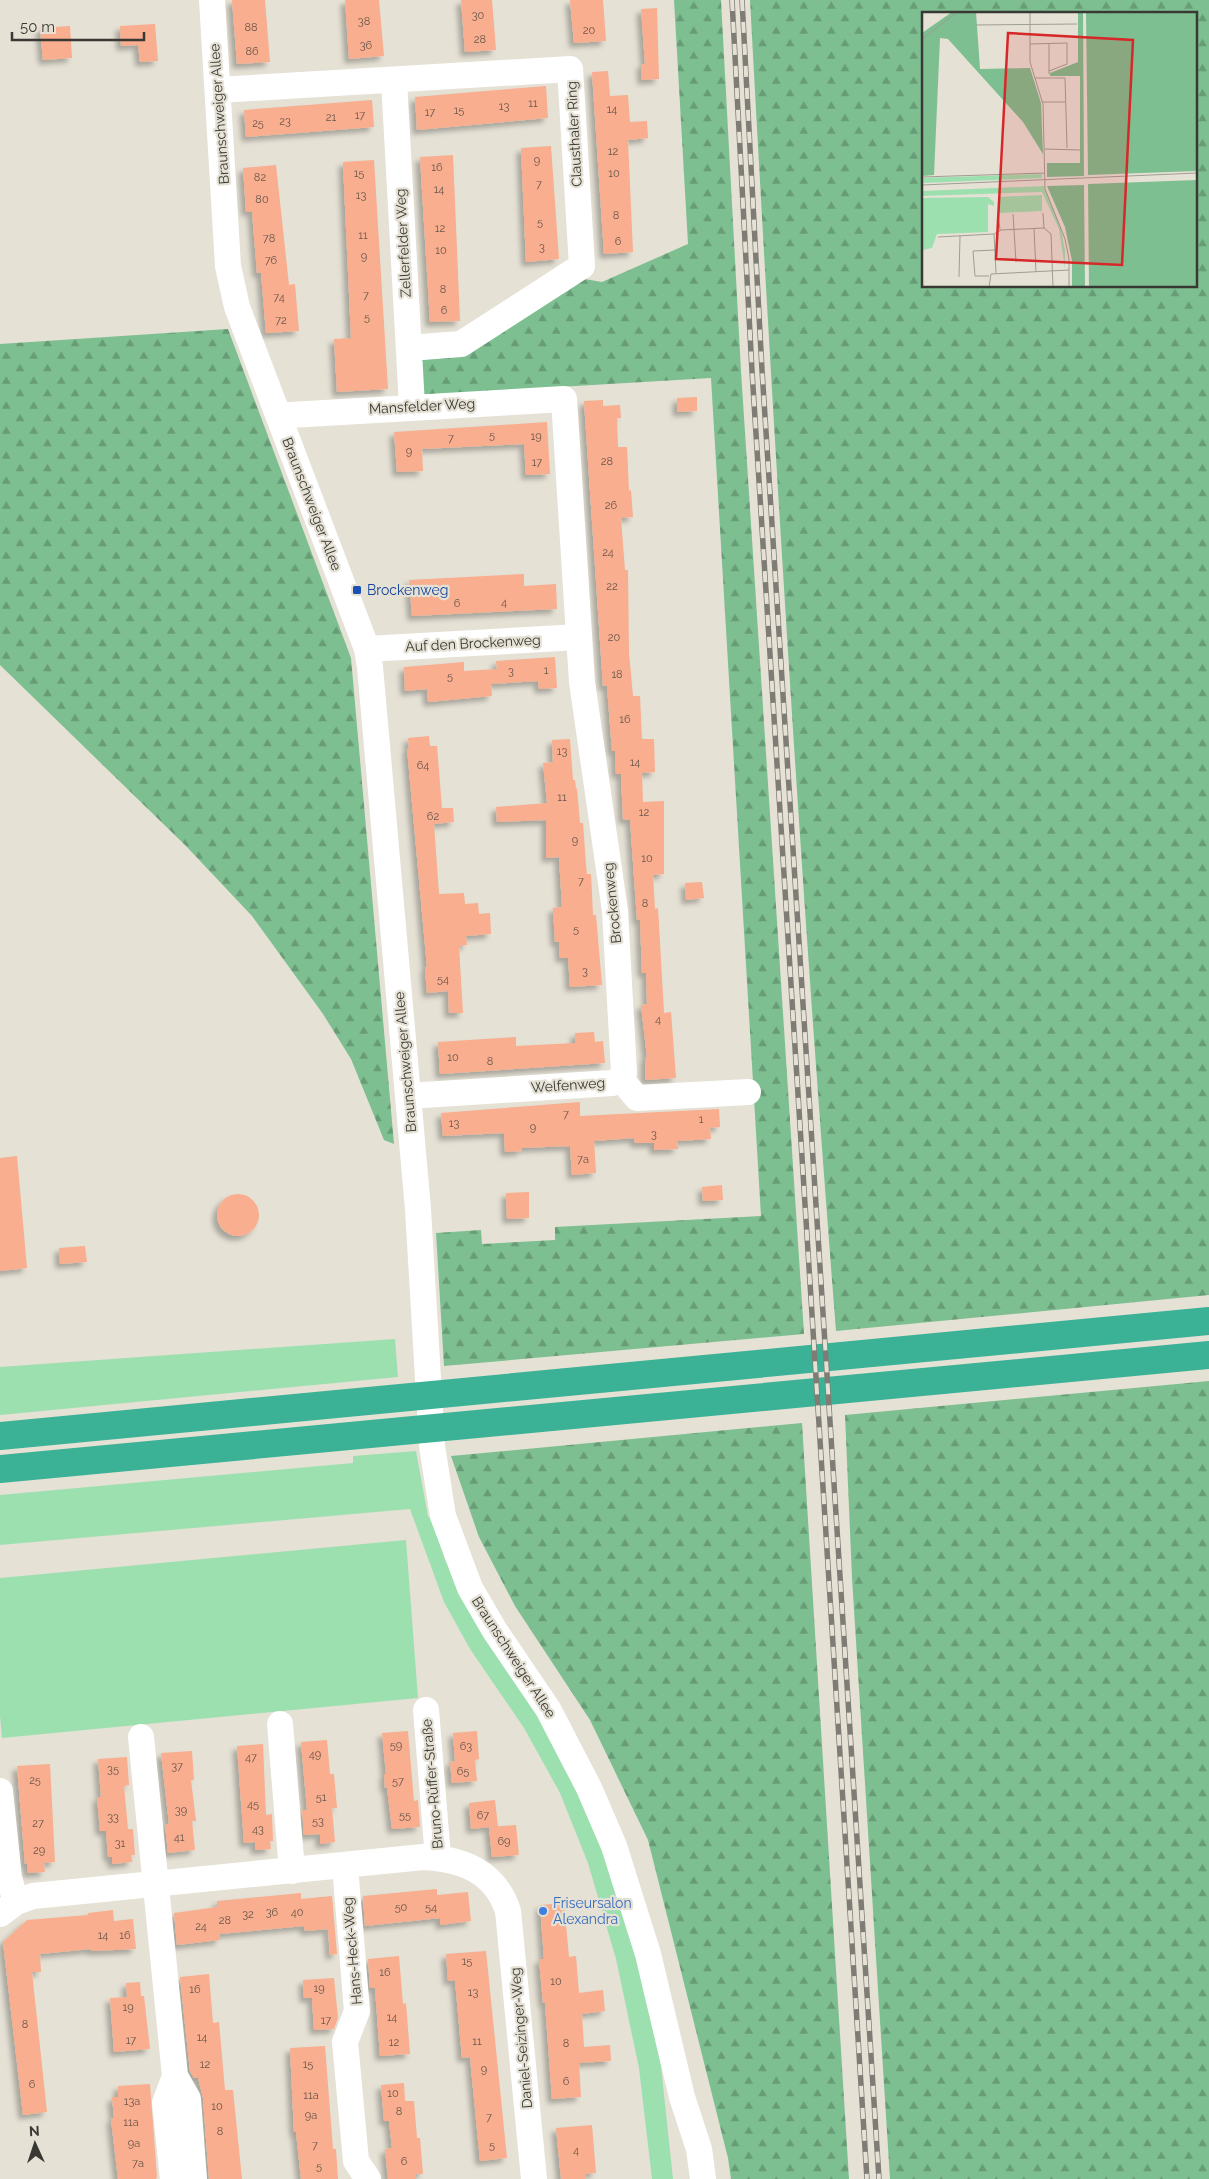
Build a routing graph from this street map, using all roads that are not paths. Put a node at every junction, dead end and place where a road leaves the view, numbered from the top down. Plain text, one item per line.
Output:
1 (212, 0) edge
2 (394, 80) junction
3 (218, 90) junction
4 (409, 348) junction
5 (564, 399) joint
6 (412, 406) junction
7 (280, 419) junction
8 (578, 637) junction
9 (367, 649) junction
10 (621, 1079) junction
11 (748, 1092) dead end
12 (408, 1096) junction
13 (1209, 1321) edge
14 (1209, 1355) edge
15 (0, 1436) edge
16 (0, 1469) edge
17 (426, 1710) dead end
18 (280, 1724) dead end
19 (141, 1737) dead end
20 (0, 1791) edge
21 (438, 1858) junction
22 (345, 1866) junction
23 (292, 1871) junction
24 (157, 1884) junction
25 (504, 1897) joint
26 (8, 1908) edge
27 (175, 2076) junction
28 (682, 2097) junction
29 (173, 2179) edge
30 (194, 2179) edge
31 (368, 2179) edge
32 (534, 2179) edge
33 (688, 2179) edge
34 (703, 2179) edge

1 - 3 street, Braunschweiger Allee
2 - 3 street, Clausthaler Ring
2 - 4 street, Zellerfelder Weg
2 - 4 street, Clausthaler Ring
3 - 7 street, Braunschweiger Allee
4 - 6 street, Zellerfelder Weg
5 - 6 street, Mansfelder Weg
5 - 8 street, Brockenweg
6 - 7 street, Mansfelder Weg
7 - 9 street, Braunschweiger Allee
8 - 9 street, Auf den Brockenweg
8 - 10 street, Brockenweg
9 - 12 street, Braunschweiger Allee
10 - 11 street, Welfenweg
10 - 12 street, Welfenweg
12 - 28 street, Braunschweiger Allee
13 - 15 highway
14 - 16 highway
17 - 21 street, Bruno-Rüffer-Straße
18 - 23 street
19 - 24 street
20 - 26 street, Bruno-Rüffer-Straße
21 - 22 street, Bruno-Rüffer-Straße
21 - 25 street, Bruno-Rüffer-Straße
22 - 23 street, Bruno-Rüffer-Straße
22 - 31 street, Hans-Heck-Weg
23 - 24 street, Bruno-Rüffer-Straße
24 - 26 street, Bruno-Rüffer-Straße
24 - 27 street
25 - 32 street, Daniel-Seizinger-Weg
27 - 29 street
27 - 30 street
28 - 33 street, Braunschweiger Allee
28 - 34 street, Braunschweiger Allee

